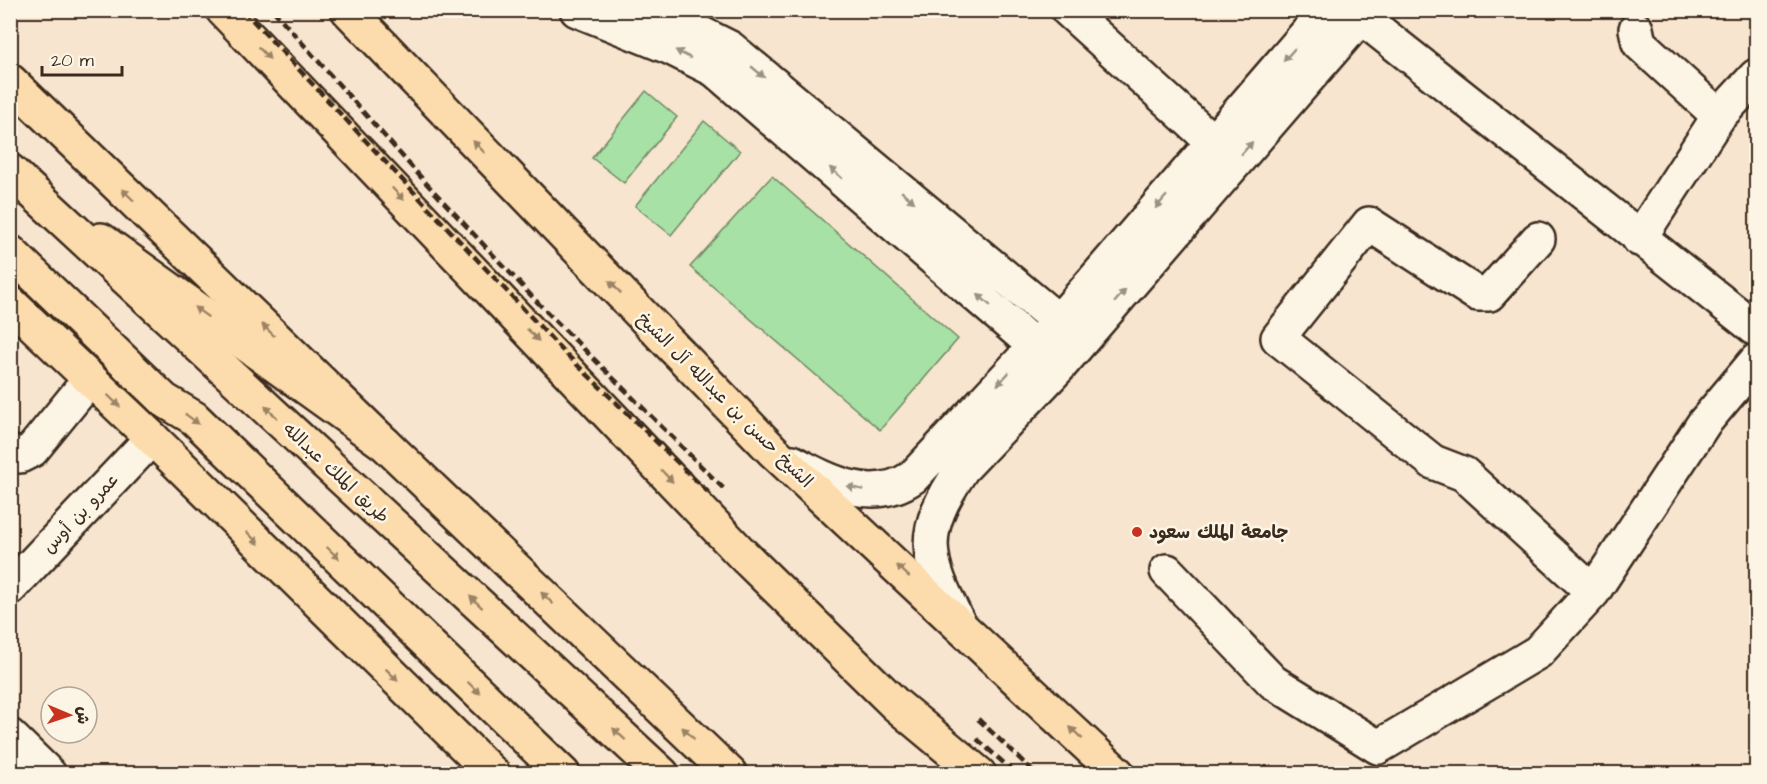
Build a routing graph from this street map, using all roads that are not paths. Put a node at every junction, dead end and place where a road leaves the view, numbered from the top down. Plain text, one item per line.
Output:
1 (223, 10) edge
2 (348, 10) edge
3 (577, 10) edge
4 (654, 10) edge
5 (1068, 10) edge
6 (1327, 10) edge
7 (1360, 13) edge
8 (1636, 29) dead end
9 (1756, 76) edge
10 (10, 81) edge
11 (1719, 116) junction
12 (1213, 142) junction
13 (18, 178) edge
14 (1538, 239) dead end
15 (1639, 239) junction
16 (10, 252) edge
17 (11, 302) edge
18 (1756, 328) edge
19 (1070, 331) junction
20 (1035, 345) junction
21 (1756, 361) edge
22 (1058, 368) junction
23 (90, 379) junction
24 (164, 400) junction
25 (153, 438) junction
26 (386, 444) junction
27 (10, 452) edge
28 (774, 452) junction
29 (1167, 571) dead end
30 (10, 588) edge
31 (1593, 592) junction
32 (958, 623) junction
33 (10, 736) edge
34 (555, 767) edge
35 (49, 774) edge
36 (493, 774) edge
37 (662, 774) edge
38 (730, 774) edge
39 (979, 774) edge
40 (1118, 774) edge

1 -> 39 main road
28 -> 2 main road, الشيخ حسن بن عبدالله آل الشيخ
20 -> 3 street
4 -> 19 street
5 - 12 street
6 -> 12 street
7 - 15 street
19 -> 7 street
8 - 11 street
9 - 11 street
26 -> 10 main road
11 - 15 street
12 -> 19 street
26 -> 13 main road
37 -> 13 main road, طريق الملك عبدالله
14 - 31 street
15 - 18 street
16 - 24 main road
17 - 23 main road
17 - 24 main road
19 - 20 street
19 - 22 street
20 - 22 street
20 -> 28 street
21 - 31 street
22 - 32 street
23 -> 25 main road
23 - 27 street
24 -> 34 main road
25 - 30 street, عمرو بن أوس
25 -> 36 main road
38 -> 26 main road
32 -> 28 main road, الشيخ حسن بن عبدالله آل الشيخ
29 - 31 street
40 -> 32 main road, الشيخ حسن بن عبدالله آل الشيخ
33 - 35 street

